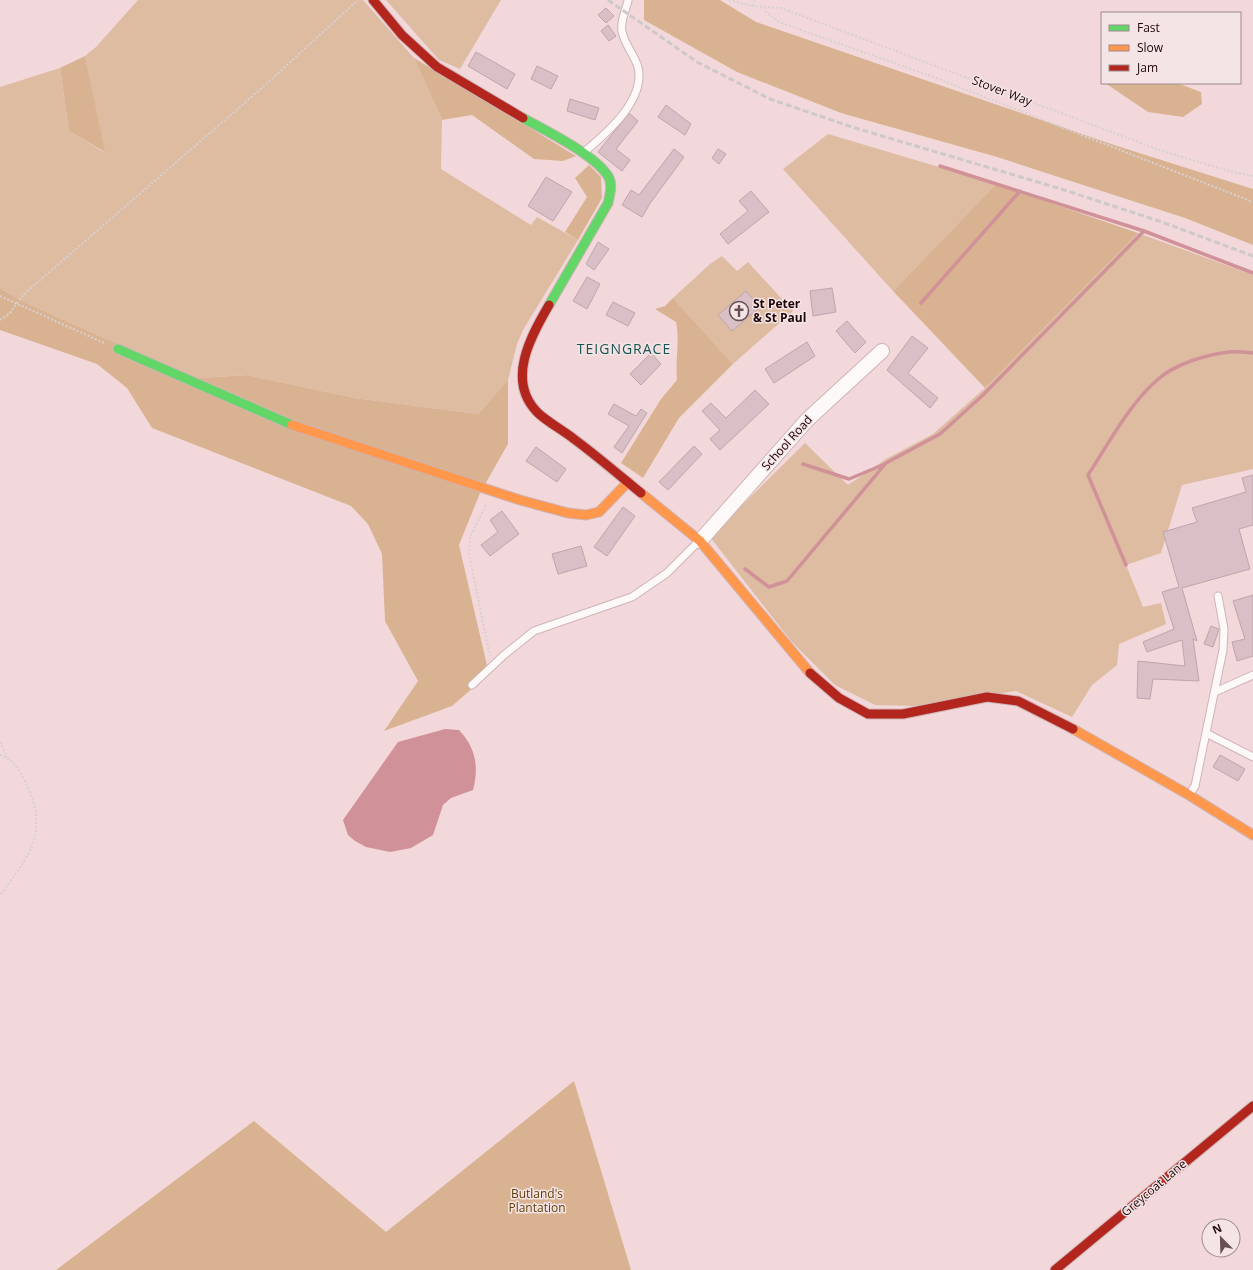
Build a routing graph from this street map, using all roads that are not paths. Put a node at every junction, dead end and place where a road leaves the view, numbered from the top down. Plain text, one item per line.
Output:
1 (373, 0) edge
2 (628, 1) edge
3 (583, 153) junction
4 (118, 349) road end
5 (882, 351) dead end
6 (628, 482) junction
7 (700, 541) junction
8 (1218, 596) dead end
9 (1253, 675) edge
10 (472, 685) dead end
11 (1215, 692) junction
12 (1206, 733) junction
13 (1253, 757) edge
14 (1189, 795) junction
15 (1253, 835) edge
16 (1253, 1106) edge
17 (1055, 1270) edge

1 - 3 street
2 - 3 lane
3 - 6 street
4 - 6 street
5 - 7 street, School Road
6 - 7 street
7 - 10 lane
7 - 14 street
8 - 11 lane
9 - 11 lane
11 - 12 lane
12 - 13 lane
12 - 14 lane
14 - 15 street
16 - 17 street, Greycoat Lane

